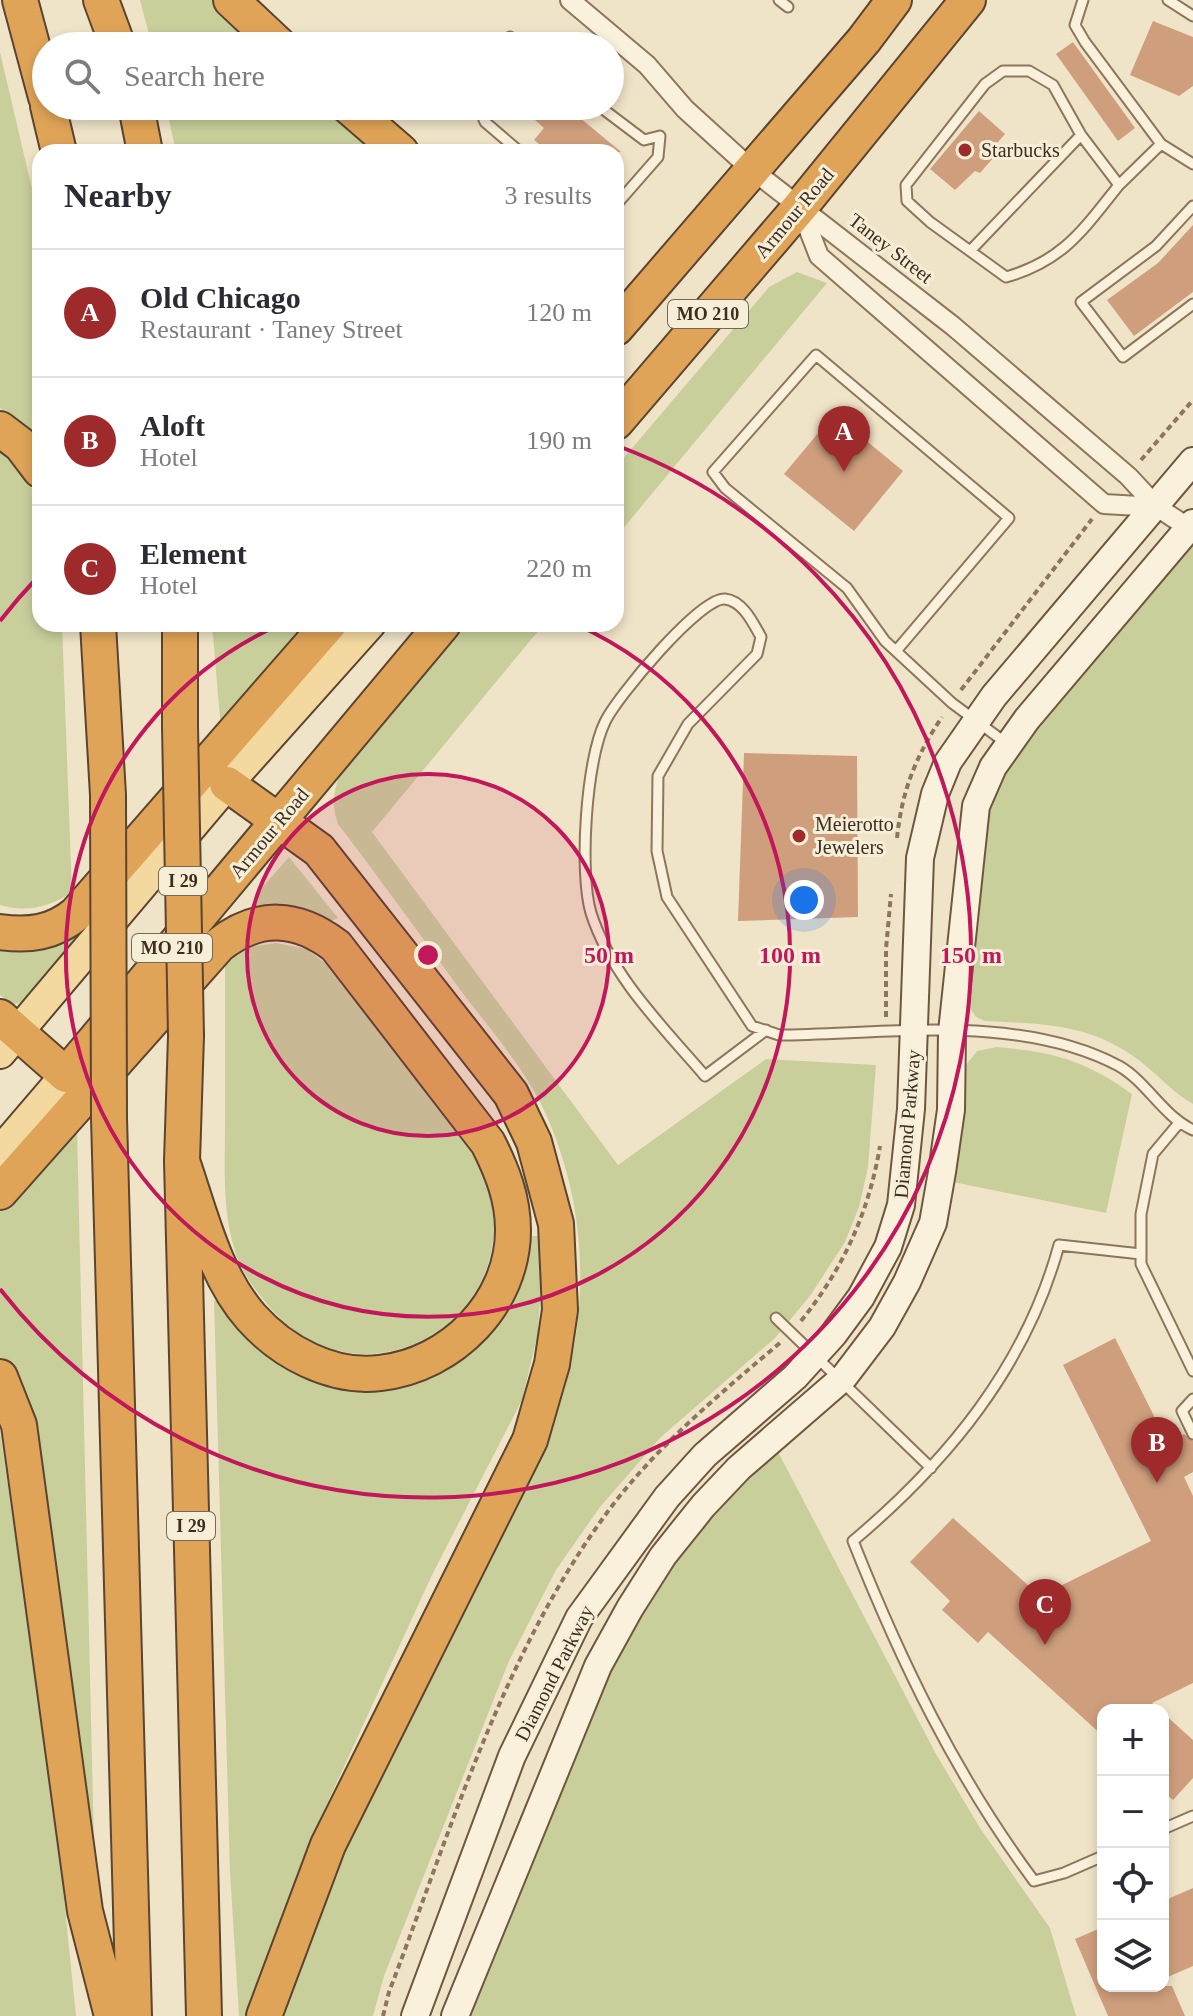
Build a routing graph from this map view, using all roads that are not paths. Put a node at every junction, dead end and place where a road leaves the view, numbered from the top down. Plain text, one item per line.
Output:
1 (20, 0) edge
2 (101, 0) edge
3 (231, 0) edge
4 (570, 0) edge
5 (894, 0) edge
6 (968, 0) edge
7 (1083, 0) edge
8 (1168, 0) edge
9 (1193, 16) edge
10 (113, 32) edge
11 (265, 32) edge
12 (607, 32) edge
13 (32, 45) edge
14 (624, 46) edge
15 (51, 120) edge
16 (139, 120) edge
17 (364, 120) edge
18 (484, 120) edge
19 (618, 120) edge
20 (1081, 135) junction
21 (57, 144) edge
22 (143, 144) edge
23 (392, 144) edge
24 (511, 144) edge
25 (1161, 144) junction
26 (1193, 164) edge
27 (751, 169) junction
28 (1119, 185) junction
29 (624, 196) edge
30 (1193, 206) edge
31 (800, 207) junction
32 (971, 250) junction
33 (655, 282) junction
34 (624, 288) edge
35 (1193, 304) edge
36 (624, 319) edge
37 (624, 413) edge
38 (0, 429) edge
39 (32, 459) edge
40 (1193, 461) edge
41 (1157, 507) junction
42 (1191, 526) edge
43 (82, 632) edge
44 (98, 632) edge
45 (180, 632) edge
46 (322, 632) edge
47 (363, 632) edge
48 (436, 632) edge
49 (896, 651) junction
50 (100, 682) junction
51 (976, 720) junction
52 (1009, 745) junction
53 (227, 784) junction
54 (278, 822) junction
55 (0, 932) edge
56 (766, 1030) junction
57 (914, 1032) junction
58 (952, 1032) junction
59 (6, 1035) edge
60 (66, 1075) junction
61 (1179, 1123) junction
62 (1193, 1130) edge
63 (0, 1152) edge
64 (182, 1161) junction
65 (0, 1192) edge
66 (1141, 1254) junction
67 (776, 1318) dead end
68 (817, 1355) junction
69 (1193, 1371) edge
70 (0, 1377) edge
71 (841, 1379) junction
72 (1193, 1399) edge
73 (1193, 1434) edge
74 (931, 1468) junction
75 (1193, 1816) edge
76 (1169, 1826) edge
77 (1097, 1859) edge
78 (112, 2016) edge
79 (134, 2016) edge
80 (204, 2016) edge
81 (264, 2016) edge
82 (415, 2016) edge
83 (455, 2016) edge

1 - 13 highway
2 - 10 highway
3 - 11 highway
4 - 12 street, Taney Street
5 - 27 highway, MO 210
6 - 31 highway, Armour Road / MO 210
7 - 25 lane
8 - 9 lane
14 - 27 street, Taney Street
15 - 21 highway
16 - 22 highway
17 - 23 highway
18 - 24 lane
19 - 29 lane
20 - 28 lane
20 - 32 lane
20 - 32 lane
25 - 26 lane
25 - 28 lane
27 - 31 street, Taney Street
27 - 33 highway, MO 210
28 - 32 lane
30 - 35 lane
31 - 37 highway, Armour Road / MO 210
31 - 41 street, Taney Street
31 - 41 street
33 - 34 highway
33 - 36 highway, MO 210
38 - 39 highway
40 - 41 street, Diamond Parkway
41 - 42 street, Taney Street
41 - 51 street, Diamond Parkway
42 - 52 street, Diamond Parkway
43 - 50 highway
44 - 50 highway
45 - 64 highway, I 29, bridge
46 - 55 highway
47 - 53 main road, MO 210
48 - 54 highway, Armour Road / MO 210
49 - 49 lane
49 - 51 lane
50 - 79 highway, bridge
51 - 52 lane
51 - 57 street, Diamond Parkway
52 - 58 street, Diamond Parkway
53 - 54 highway
53 - 59 main road, MO 210
54 - 60 highway, Armour Road / MO 210
54 - 81 highway
56 - 56 lane
56 - 57 lane
57 - 58 lane
57 - 68 street, Diamond Parkway
58 - 61 lane
58 - 71 street, Diamond Parkway
59 - 60 highway
60 - 63 main road, Armour Road / MO 210
61 - 62 lane
61 - 66 lane
64 - 65 highway
64 - 80 highway, I 29
66 - 69 lane
66 - 74 lane
67 - 68 lane
68 - 71 lane
68 - 82 street, Diamond Parkway
70 - 78 highway
71 - 74 lane
71 - 83 street, Diamond Parkway
72 - 73 lane
74 - 77 lane
75 - 76 lane

